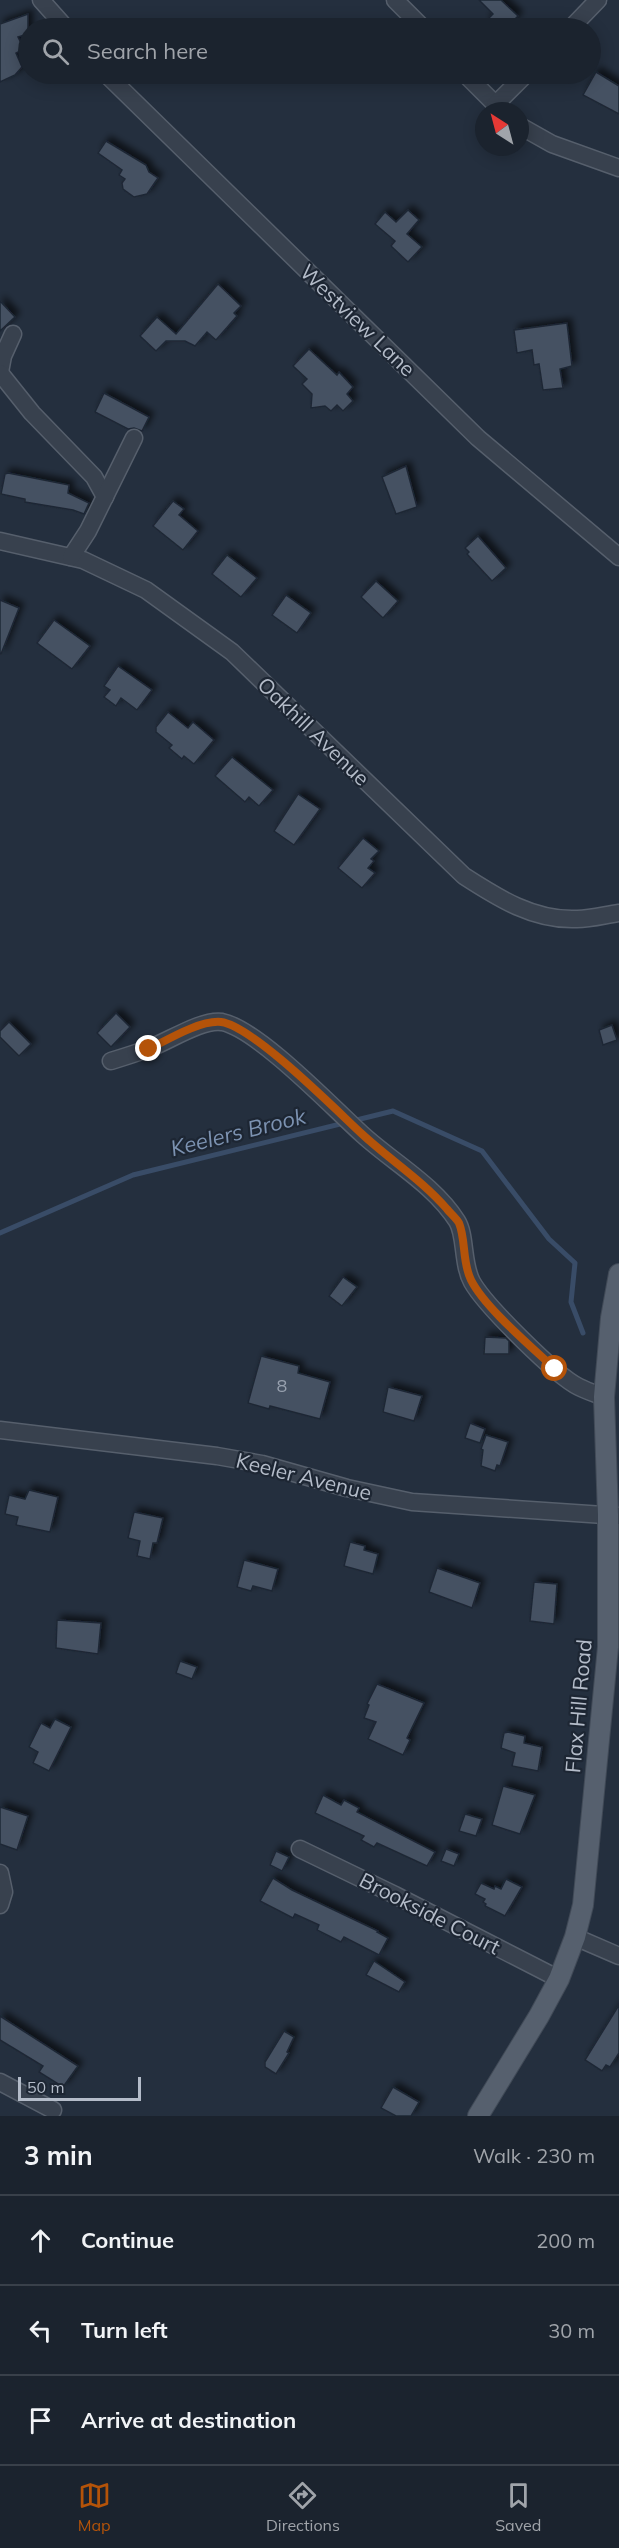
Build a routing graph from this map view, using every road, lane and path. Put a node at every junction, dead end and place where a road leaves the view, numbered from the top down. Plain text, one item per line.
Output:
1 (41, 0) edge
2 (395, 0) edge
3 (598, 0) edge
4 (57, 18) edge
5 (413, 18) edge
6 (581, 18) edge
7 (116, 84) edge
8 (475, 84) edge
9 (518, 84) edge
10 (493, 102) edge
11 (504, 102) edge
12 (529, 131) edge
13 (619, 168) edge
14 (13, 334) dead end
15 (0, 373) edge
16 (134, 438) dead end
17 (105, 497) junction
18 (0, 541) edge
19 (71, 557) junction
20 (619, 557) edge
21 (619, 913) edge
22 (111, 1061) dead end
23 (619, 1274) edge
24 (604, 1397) junction
25 (0, 1430) edge
26 (614, 1516) edge
27 (300, 1849) dead end
28 (0, 1873) edge
29 (0, 1905) edge
30 (575, 1937) junction
31 (619, 1956) edge
32 (558, 1979) junction
33 (0, 2082) edge
34 (53, 2110) dead end
35 (478, 2116) edge

1 - 4 street
2 - 5 street
3 - 6 street
7 - 20 street, Westview Lane
8 - 10 street
9 - 11 street
12 - 13 street
14 - 15 street
15 - 17 street
16 - 17 street
17 - 19 street
18 - 19 street, Oakhill Avenue
19 - 21 street, Oakhill Avenue
22 - 24 street
23 - 24 main road, Flax Hill Road
24 - 26 main road, Flax Hill Road
25 - 26 street, Keeler Avenue
26 - 30 main road, Flax Hill Road
27 - 32 street, Brookside Court
28 - 29 street
30 - 31 street
30 - 32 main road, Flax Hill Road
32 - 35 main road, Flax Hill Road
33 - 34 street

